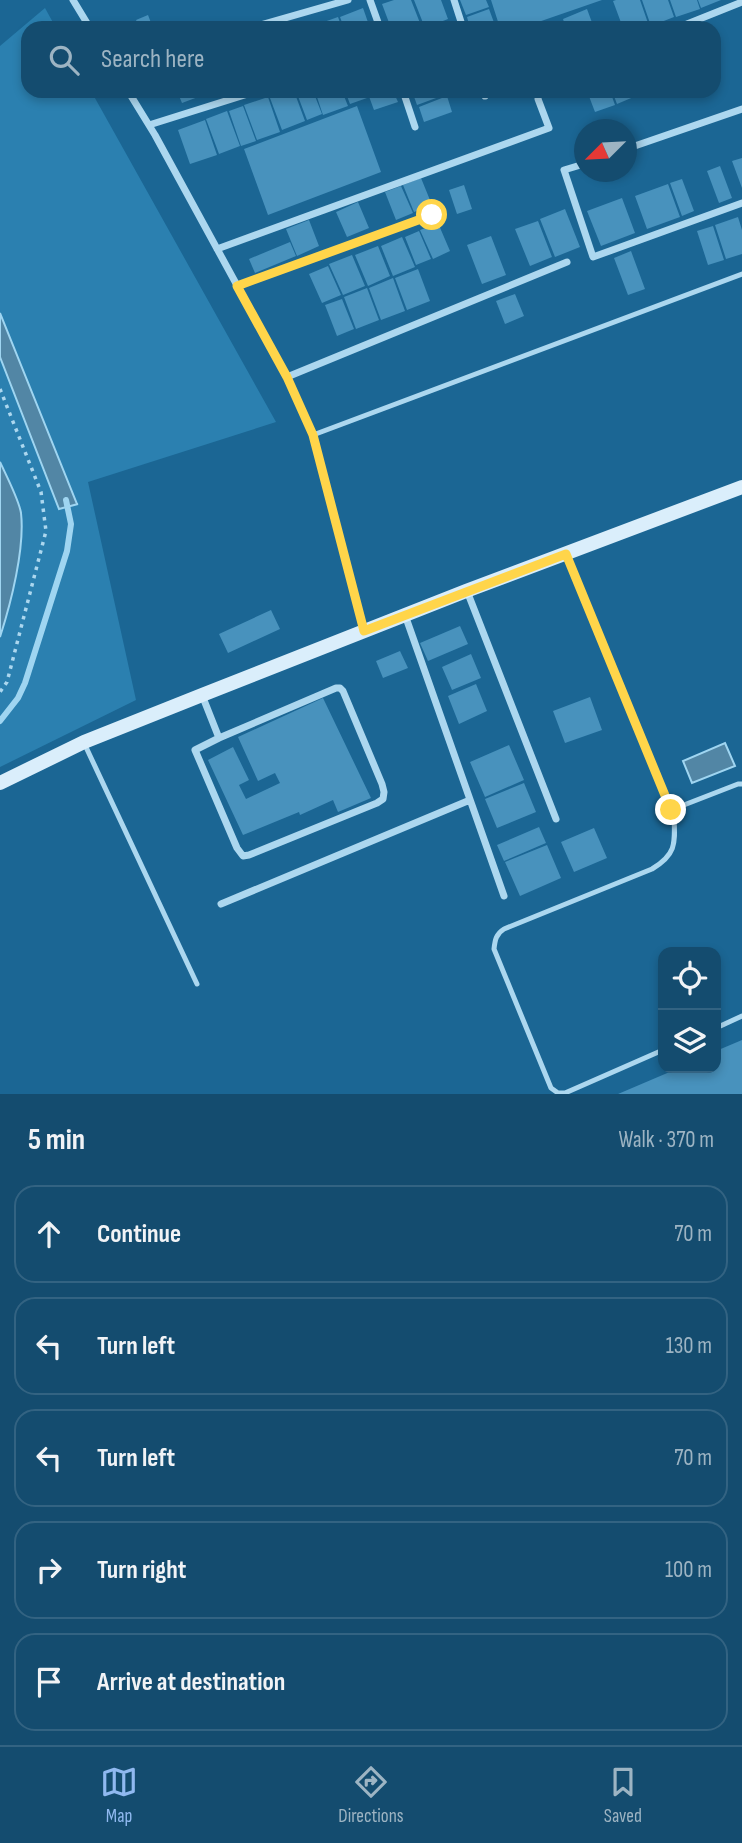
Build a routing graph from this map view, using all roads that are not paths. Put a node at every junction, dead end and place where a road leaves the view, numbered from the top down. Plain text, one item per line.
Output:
1 (73, 0) edge
2 (348, 0) edge
3 (370, 0) edge
4 (454, 0) edge
5 (742, 2) edge
6 (86, 21) edge
7 (274, 21) edge
8 (378, 21) edge
9 (461, 21) edge
10 (694, 21) edge
11 (132, 98) edge
12 (235, 98) edge
13 (405, 98) edge
14 (538, 98) edge
15 (742, 109) edge
16 (149, 125) junction
17 (415, 127) dead end
18 (637, 145) edge
19 (574, 167) edge
20 (742, 203) edge
21 (432, 215) dead end
22 (217, 249) junction
23 (567, 262) dead end
24 (742, 274) edge
25 (237, 286) junction
26 (287, 377) junction
27 (313, 435) junction
28 (742, 486) edge
29 (566, 554) junction
30 (466, 591) junction
31 (405, 615) junction
32 (364, 631) junction
33 (202, 695) junction
34 (219, 738) junction
35 (84, 742) junction
36 (0, 783) edge
37 (742, 784) edge
38 (470, 800) junction
39 (671, 810) junction
40 (556, 819) dead end
41 (504, 896) dead end
42 (221, 904) dead end
43 (197, 984) dead end
44 (742, 1016) edge
45 (721, 1026) edge
46 (658, 1052) edge

1 - 6 street
2 - 7 street
3 - 8 street
4 - 9 street
5 - 10 street
11 - 16 street
12 - 16 street
13 - 17 street
14 - 22 street
15 - 18 street
16 - 22 street
19 - 20 street
21 - 25 street
22 - 25 street
23 - 26 street
24 - 27 lane
25 - 26 street
26 - 27 street
27 - 32 street
28 - 29 main road
29 - 30 main road
29 - 39 lane
30 - 31 main road
30 - 40 street
31 - 32 main road
31 - 38 street
32 - 33 main road
33 - 34 street
33 - 35 main road
34 - 34 street
35 - 36 main road
35 - 43 lane
37 - 39 lane
38 - 41 street
38 - 42 street
39 - 46 lane
44 - 45 lane

